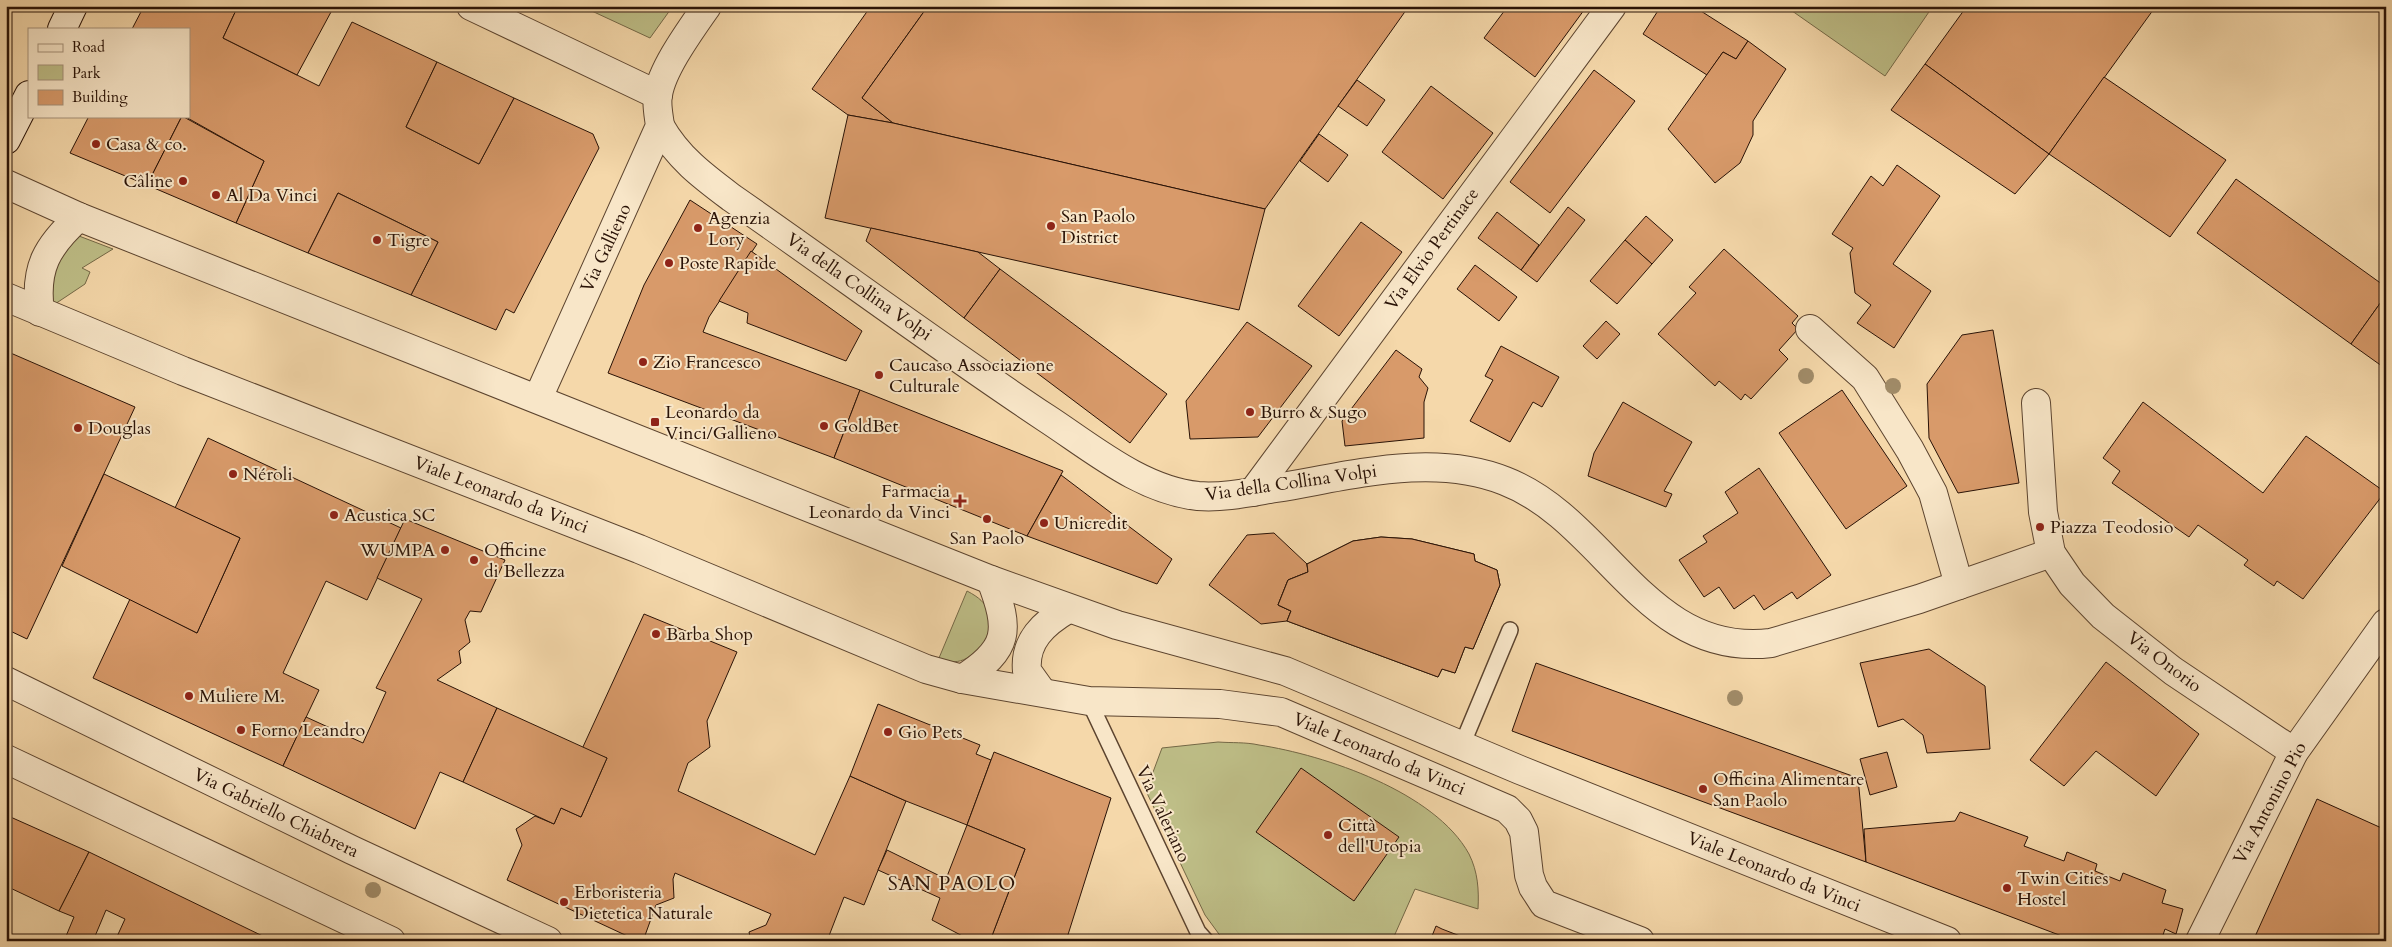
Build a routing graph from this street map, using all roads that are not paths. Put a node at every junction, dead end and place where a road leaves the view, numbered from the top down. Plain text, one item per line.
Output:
1 (73, 6) edge
2 (470, 6) edge
3 (707, 6) edge
4 (1612, 6) edge
5 (62, 28) edge
6 (658, 95) junction
7 (28, 97) edge
8 (660, 126) junction
9 (6, 140) edge
10 (6, 184) edge
11 (78, 217) junction
12 (6, 297) edge
13 (40, 312) junction
14 (1810, 328) dead end
15 (538, 398) junction
16 (2036, 403) dead end
17 (1253, 492) junction
18 (2052, 553) junction
19 (991, 580) junction
20 (1959, 586) junction
21 (1068, 609) junction
22 (2386, 623) edge
23 (1510, 630) dead end
24 (962, 679) junction
25 (6, 681) edge
26 (1042, 692) junction
27 (1089, 701) junction
28 (1462, 745) junction
29 (2294, 752) junction
30 (6, 758) edge
31 (391, 941) edge
32 (548, 941) edge
33 (1206, 941) edge
34 (1640, 941) edge
35 (1947, 941) edge
36 (2200, 941) edge

1 - 5 street
2 - 6 street
3 - 6 street
4 - 17 street, Via Elvio Pertinace
6 - 8 street, Via Gallieno
7 - 9 street
8 - 15 street, Via Gallieno
8 - 17 street, Via della Collina Volpi
10 - 11 street, Viale Leonardo da Vinci
11 - 13 street
11 - 15 street, Viale Leonardo da Vinci
12 - 13 street, Viale Leonardo da Vinci
13 - 24 street, Viale Leonardo da Vinci
14 - 20 street
15 - 19 street, Viale Leonardo da Vinci
16 - 18 street
17 - 20 street, Via della Collina Volpi
18 - 20 street
18 - 29 street, Via Onorio
19 - 21 street, Viale Leonardo da Vinci
19 - 24 street
21 - 26 street
21 - 28 street, Viale Leonardo da Vinci
22 - 29 street, Via Antonino Pio
23 - 28 lane
24 - 26 street, Viale Leonardo da Vinci
25 - 32 street, Via Gabriello Chiabrera
26 - 27 street, Viale Leonardo da Vinci
27 - 33 lane, Via Valeriano
27 - 34 street, Viale Leonardo da Vinci
28 - 35 street, Viale Leonardo da Vinci
29 - 36 street, Via Antonino Pio
30 - 31 street

